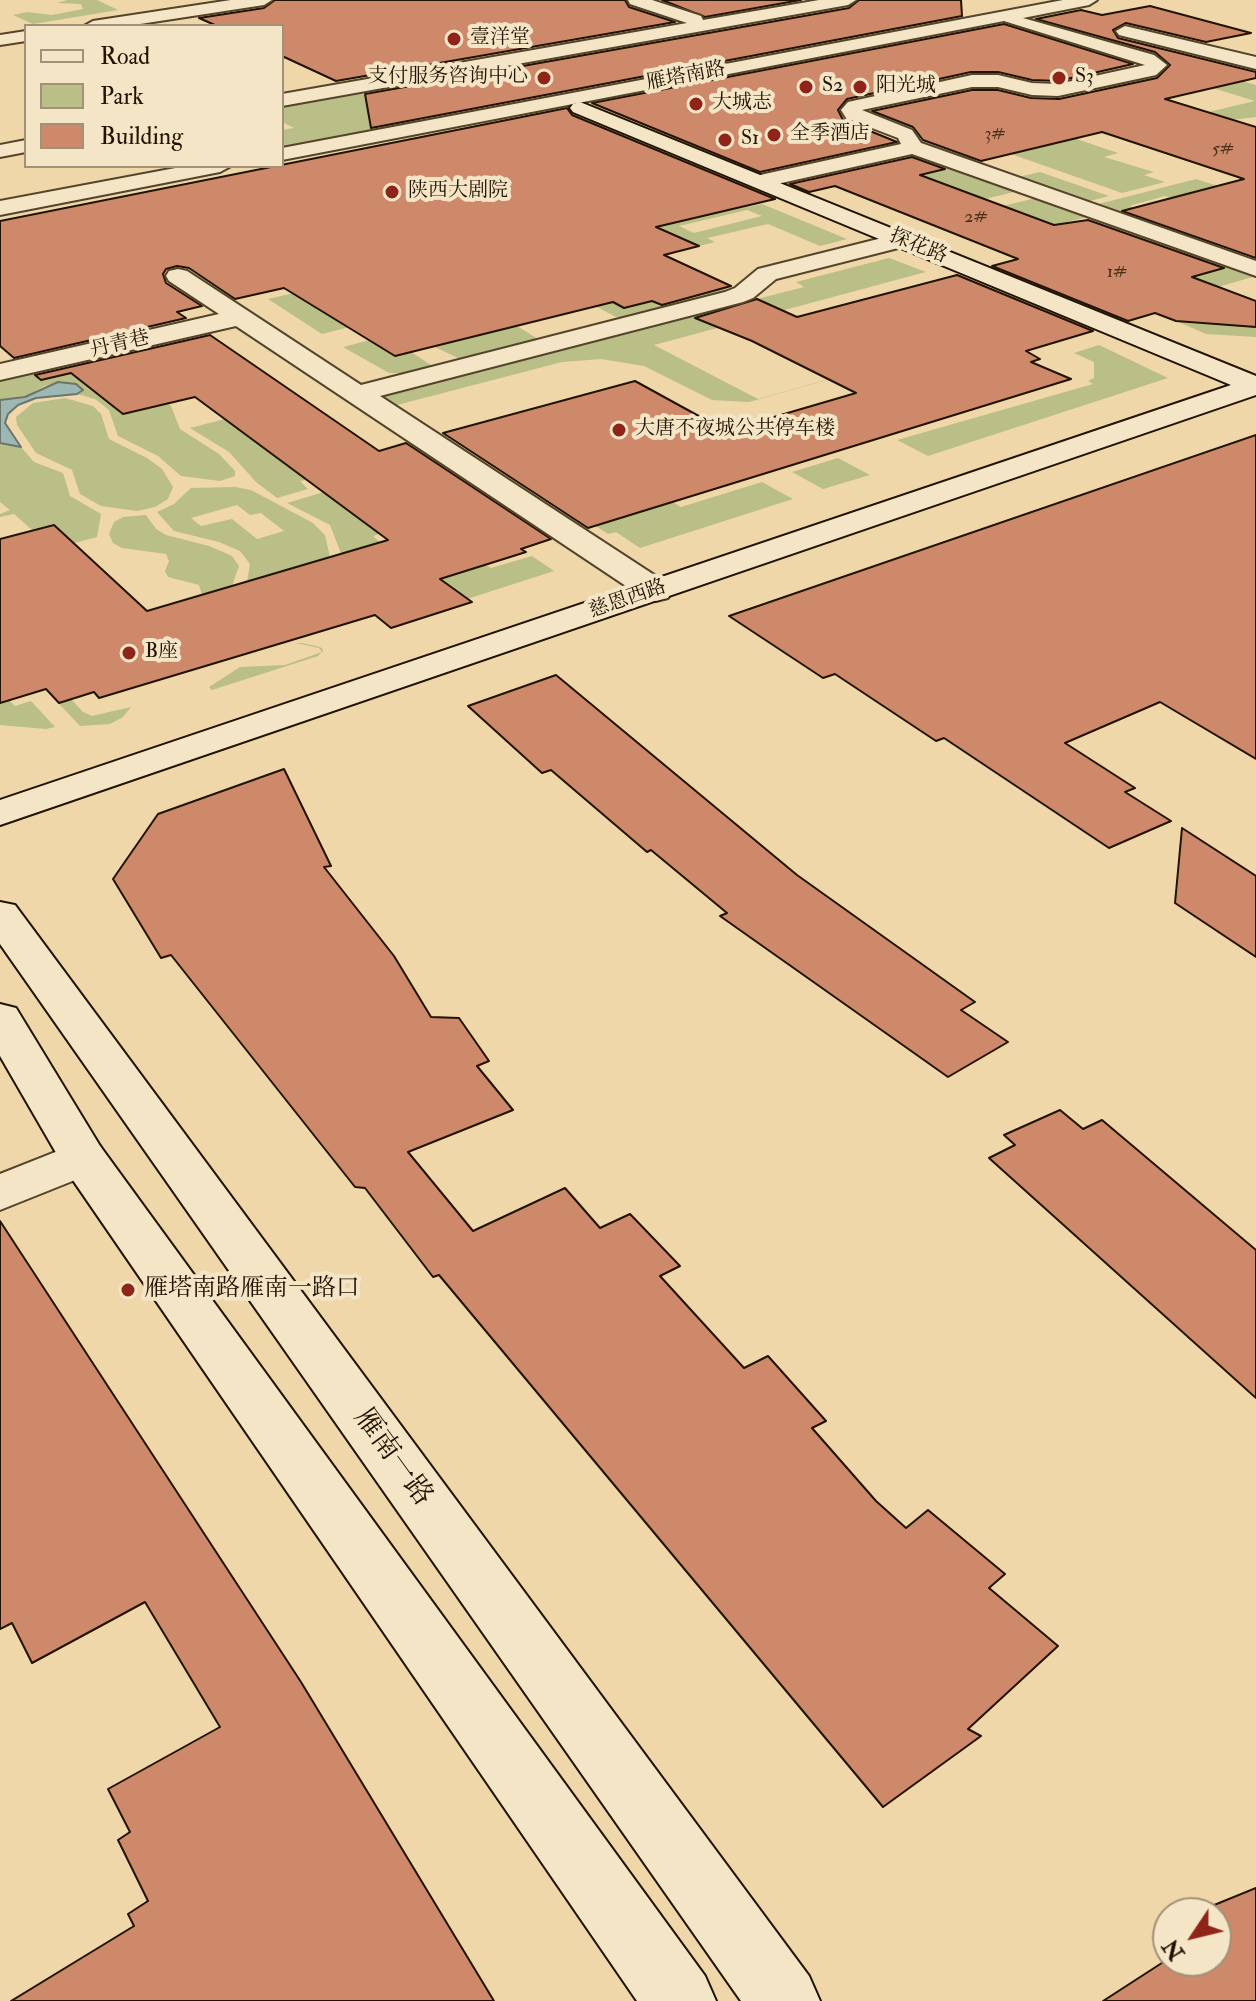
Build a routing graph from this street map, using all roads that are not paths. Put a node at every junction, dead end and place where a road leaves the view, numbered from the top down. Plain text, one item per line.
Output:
1 (264, 0) edge
2 (636, 0) edge
3 (848, 0) edge
4 (1089, 0) edge
5 (695, 20) dead end
6 (1012, 20) dead end
7 (106, 24) edge
8 (24, 36) edge
9 (1128, 38) dead end
10 (0, 40) edge
11 (1256, 63) edge
12 (284, 100) edge
13 (580, 108) dead end
14 (24, 146) edge
15 (914, 147) junction
16 (0, 151) edge
17 (284, 154) edge
18 (210, 168) edge
19 (759, 182) junction
20 (0, 208) edge
21 (902, 240) junction
22 (1256, 269) edge
23 (178, 276) dead end
24 (241, 317) junction
25 (0, 372) edge
26 (1256, 386) edge
27 (357, 394) junction
28 (656, 591) junction
29 (0, 813) edge
30 (0, 914) edge
31 (0, 1018) edge
32 (83, 1158) junction
33 (0, 1193) edge
34 (680, 2001) edge
35 (784, 2001) edge

1 - 7 street
2 - 5 street
3 - 12 street, 雁塔南路
4 - 17 street, 雁塔南路
6 - 15 street
8 - 10 street
9 - 11 street
13 - 19 street, 探花路
14 - 16 street
15 - 19 street
15 - 22 street
18 - 20 street
19 - 21 street, 探花路
21 - 26 street, 探花路
21 - 27 street
23 - 24 street
24 - 25 street, 丹青巷
24 - 27 street
26 - 28 street, 慈恩西路
27 - 28 street
28 - 29 street, 慈恩西路
30 - 35 street, 雁南一路
31 - 32 street
32 - 33 street
32 - 34 street

